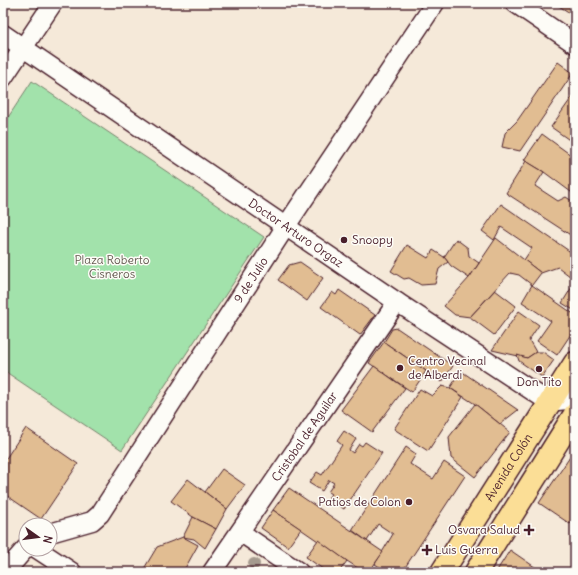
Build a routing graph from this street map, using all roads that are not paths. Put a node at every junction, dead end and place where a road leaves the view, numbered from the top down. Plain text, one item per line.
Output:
1 (53, 3) edge
2 (434, 3) edge
3 (515, 3) edge
4 (3, 34) edge
5 (575, 44) edge
6 (23, 47) junction
7 (3, 78) edge
8 (286, 226) junction
9 (397, 302) junction
10 (575, 363) edge
11 (575, 399) edge
12 (549, 402) junction
13 (575, 414) edge
14 (58, 531) edge
15 (240, 532) junction
16 (18, 557) edge
17 (49, 557) edge
18 (5, 572) edge
19 (72, 572) edge
20 (212, 572) edge
21 (299, 572) edge
22 (442, 572) edge
23 (476, 572) edge

1 - 6 street
2 - 8 street, 9 de Julio
3 - 5 street
4 - 6 street, Doctor Arturo Orgaz
6 - 7 street
6 - 8 street, Doctor Arturo Orgaz
8 - 9 street, Doctor Arturo Orgaz
8 - 14 street, 9 de Julio
9 - 12 street, Doctor Arturo Orgaz
9 - 15 street, Cristobal de Aguilar
10 - 12 main road, Avenida Colón
11 - 12 street
12 - 22 main road, Avenida Colón
13 - 23 main road
15 - 20 street, Cristobal de Aguilar
15 - 21 street
16 - 18 street
17 - 19 street

